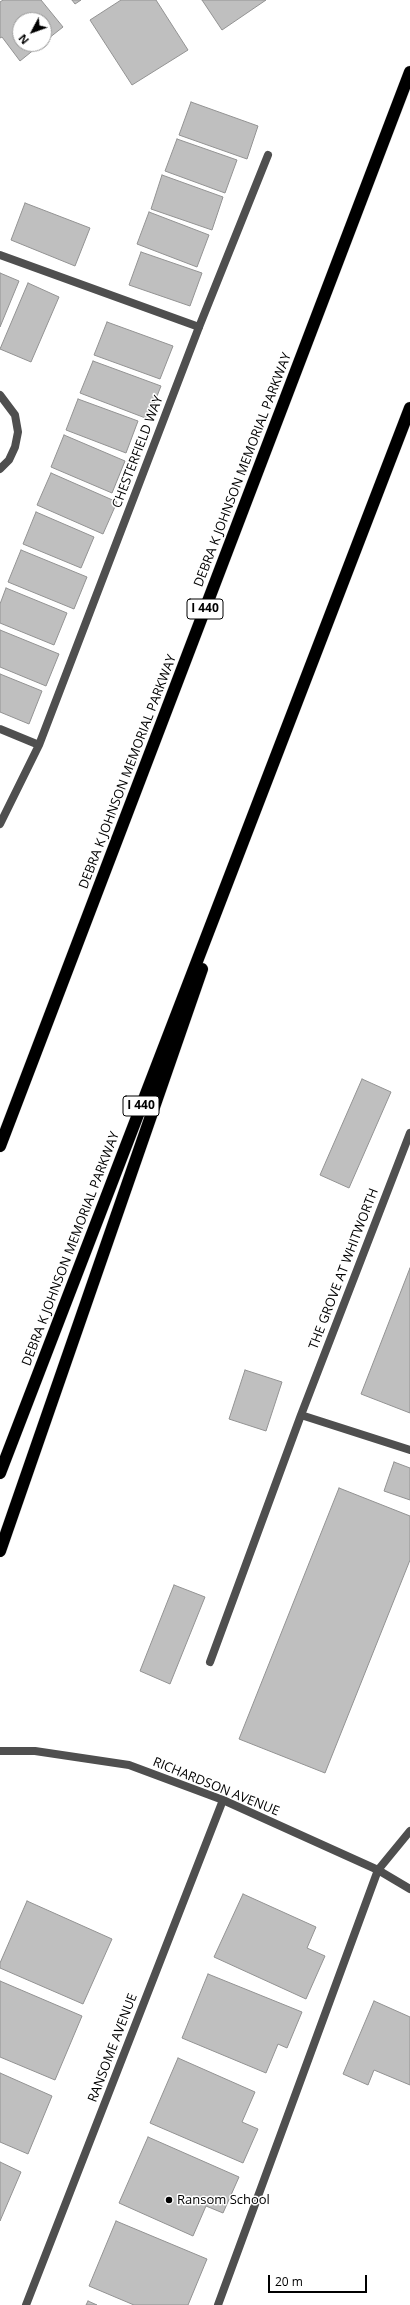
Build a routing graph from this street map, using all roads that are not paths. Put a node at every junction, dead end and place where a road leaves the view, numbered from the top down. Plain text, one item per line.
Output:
1 (410, 72) edge
2 (268, 155) dead end
3 (0, 255) edge
4 (199, 327) junction
5 (0, 395) edge
6 (410, 408) edge
7 (0, 469) edge
8 (0, 729) edge
9 (281, 739) junction
10 (39, 745) junction
11 (0, 824) edge
12 (410, 1133) edge
13 (0, 1146) edge
14 (301, 1414) junction
15 (410, 1450) edge
16 (0, 1473) edge
17 (0, 1551) edge
18 (210, 1662) dead end
19 (0, 1751) edge
20 (223, 1800) junction
21 (410, 1831) edge
22 (378, 1870) junction
23 (410, 1889) edge
24 (26, 2305) edge
25 (218, 2305) edge

1 - 13 highway, DEBRA K JOHNSON MEMORIAL PARKWAY / I 440
2 - 4 street, CHESTERFIELD WAY
3 - 4 street
4 - 10 street, CHESTERFIELD WAY
5 - 7 street
6 - 9 highway, DEBRA K JOHNSON MEMORIAL PARKWAY / I 440
8 - 10 street
9 - 16 highway, DEBRA K JOHNSON MEMORIAL PARKWAY / I 440
9 - 17 highway
10 - 11 street, CHESTERFIELD WAY
12 - 14 street, THE GROVE AT WHITWORTH
14 - 15 street
14 - 18 street, THE GROVE AT WHITWORTH
19 - 20 street, RICHARDSON AVENUE
20 - 22 street, RICHARDSON AVENUE
20 - 24 street, RANSOME AVENUE
21 - 22 street
22 - 23 street, RICHARDSON AVENUE
22 - 25 street

